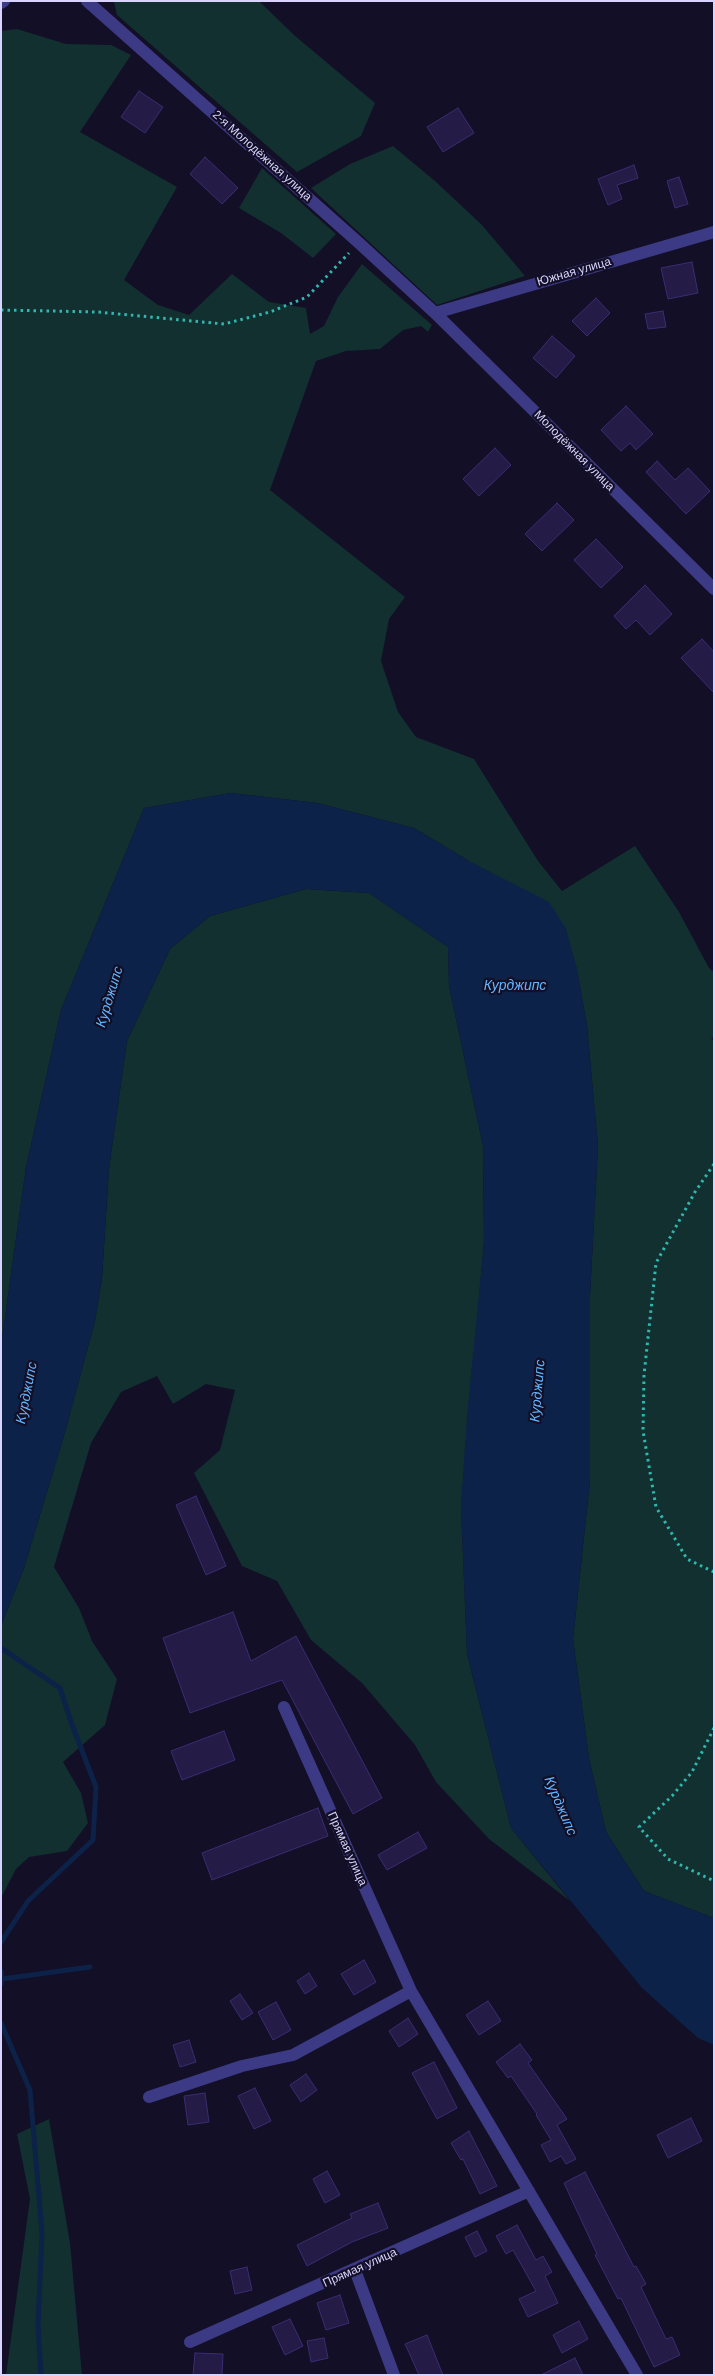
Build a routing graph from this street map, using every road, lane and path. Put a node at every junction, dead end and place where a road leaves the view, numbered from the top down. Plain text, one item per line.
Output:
1 (88, 1) edge
2 (714, 232) edge
3 (359, 243) junction
4 (1, 310) edge
5 (435, 313) junction
6 (714, 588) edge
7 (714, 1164) edge
8 (714, 1572) edge
9 (284, 1707) dead end
10 (714, 1728) edge
11 (714, 1880) edge
12 (411, 1991) junction
13 (149, 2096) dead end
14 (529, 2191) junction
15 (355, 2270) junction
16 (190, 2342) dead end
17 (394, 2375) edge
18 (637, 2375) edge

1 - 3 street, 2-я Молодёжная улица
2 - 5 street, Южная улица
3 - 4 path
3 - 5 street, 2-я Молодёжная улица
5 - 6 street, Молодёжная улица
7 - 8 path
9 - 12 street, Прямая улица
10 - 11 path
12 - 13 street
12 - 14 street, Прямая улица
14 - 15 street, Прямая улица
14 - 18 street, Прямая улица
15 - 16 street, Прямая улица
15 - 17 street

